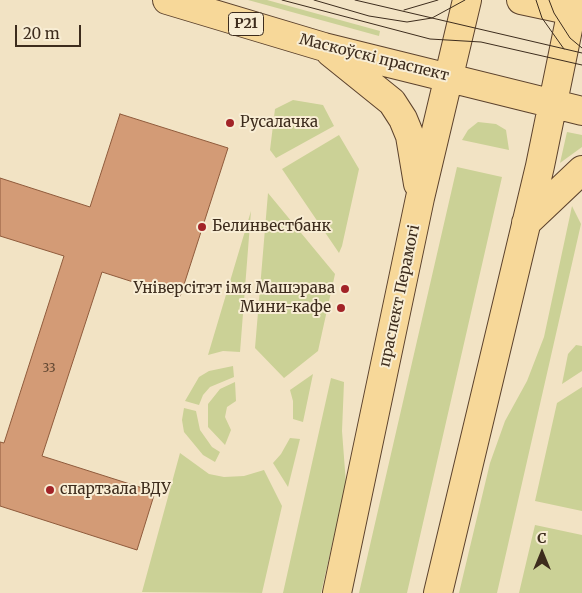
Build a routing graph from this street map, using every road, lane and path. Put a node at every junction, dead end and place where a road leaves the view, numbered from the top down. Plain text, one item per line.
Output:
1 (167, 0) edge
2 (467, 0) edge
3 (521, 0) edge
4 (576, 8) edge
5 (324, 47) junction
6 (449, 78) junction
7 (553, 104) junction
8 (582, 111) edge
9 (582, 170) edge
10 (420, 198) junction
11 (526, 223) junction
12 (337, 593) edge
13 (438, 593) edge

1 - 5 main road, Маскоўскі праспект / Р21
2 - 6 main road, праспект Перамогі
3 - 4 main road
4 - 7 main road
5 - 6 main road, Маскоўскі праспект / Р21
5 - 10 main road
6 - 7 main road, Маскоўскі праспект / Р21
6 - 10 main road, праспект Перамогі
7 - 8 main road, Маскоўскі праспект / Р21
7 - 11 main road
9 - 11 main road
10 - 12 main road, праспект Перамогі
11 - 13 main road

